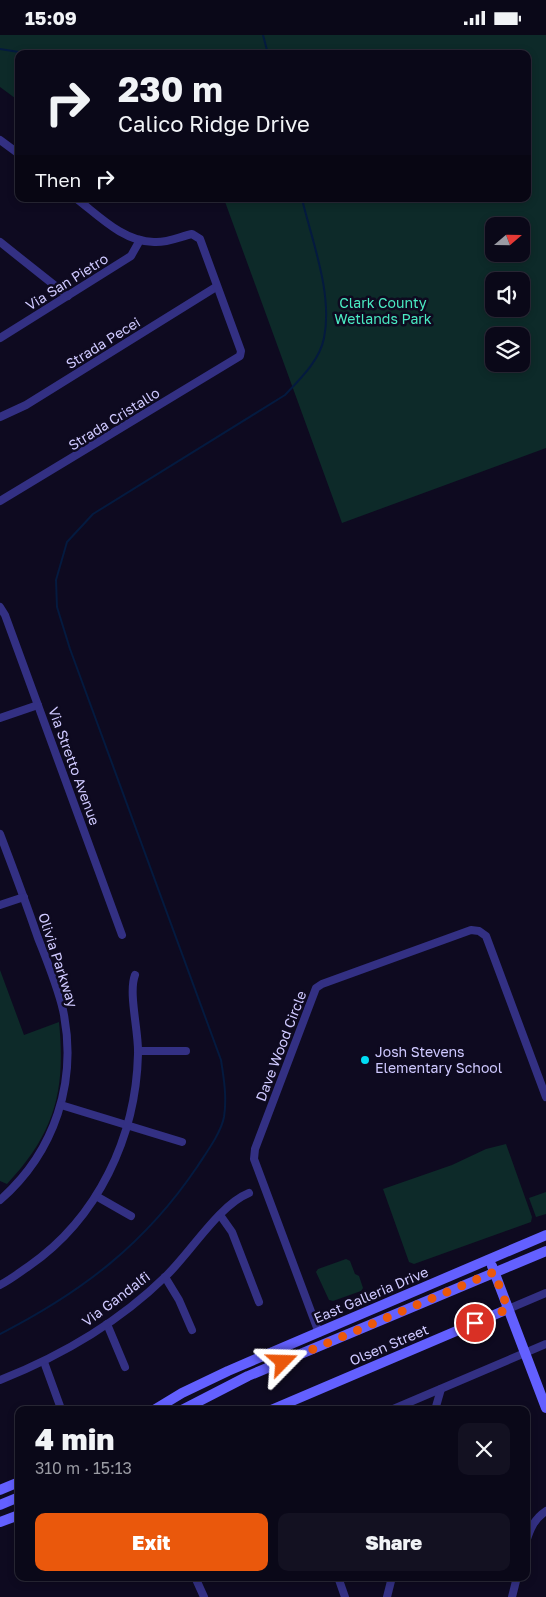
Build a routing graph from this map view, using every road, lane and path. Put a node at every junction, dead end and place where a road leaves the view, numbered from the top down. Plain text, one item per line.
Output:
1 (0, 140) edge
2 (15, 151) edge
3 (81, 202) edge
4 (140, 240) junction
5 (0, 242) edge
6 (216, 287) junction
7 (68, 296) junction
8 (0, 338) edge
9 (0, 417) edge
10 (0, 501) edge
11 (0, 607) edge
12 (38, 705) junction
13 (0, 718) edge
14 (0, 834) edge
15 (24, 897) junction
16 (0, 905) edge
17 (122, 935) dead end
18 (135, 975) dead end
19 (138, 1051) junction
20 (186, 1051) dead end
21 (546, 1097) edge
22 (61, 1105) junction
23 (128, 1125) junction
24 (182, 1142) dead end
25 (249, 1193) dead end
26 (96, 1196) junction
27 (0, 1200) edge
28 (220, 1215) junction
29 (131, 1216) dead end
30 (546, 1235) edge
31 (546, 1251) edge
32 (489, 1260) junction
33 (494, 1272) junction
34 (165, 1277) junction
35 (0, 1285) edge
36 (546, 1293) edge
37 (259, 1302) dead end
38 (508, 1309) junction
39 (107, 1324) junction
40 (192, 1330) dead end
41 (319, 1333) junction
42 (546, 1344) edge
43 (525, 1353) junction
44 (44, 1362) junction
45 (125, 1367) dead end
46 (248, 1376) junction
47 (0, 1380) edge
48 (441, 1389) junction
49 (60, 1406) dead end
50 (161, 1406) edge
51 (190, 1406) edge
52 (280, 1406) edge
53 (401, 1406) edge
54 (436, 1406) edge
55 (546, 1408) edge
56 (15, 1484) edge
57 (0, 1490) edge
58 (15, 1499) edge
59 (0, 1505) edge
60 (546, 1511) edge
61 (15, 1516) edge
62 (0, 1522) edge
63 (530, 1529) edge
64 (197, 1581) edge
65 (340, 1581) edge
66 (391, 1581) edge
67 (516, 1581) edge
68 (204, 1597) edge
69 (346, 1597) edge
70 (387, 1597) edge
71 (512, 1597) edge

1 - 2 street
3 - 4 street
4 - 6 street
4 - 7 street, Via San Pietro
5 - 7 street
6 - 9 street, Strada Pecei
6 - 10 street, Strada Cristallo
7 - 8 street, Via San Pietro
11 - 12 street, Via Stretto Avenue
12 - 13 street
12 - 17 street, Via Stretto Avenue
14 - 15 street, Olivia Parkway
15 - 16 street
15 - 22 street, Olivia Parkway
18 - 19 street
19 - 20 street
19 - 23 street
21 - 41 street, Dave Wood Circle
22 - 23 street
22 - 27 street, Olivia Parkway
23 - 24 street
23 - 26 street
25 - 28 street, Via Gandalfi
26 - 29 street
26 - 35 street
28 - 34 street, Via Gandalfi
28 - 37 street
30 - 32 main road, East Galleria Drive
31 - 33 main road, East Galleria Drive
32 - 33 main road
32 - 41 main road, East Galleria Drive
33 - 38 main road
33 - 46 main road, East Galleria Drive
34 - 39 street, Via Gandalfi
34 - 40 street
36 - 38 street, Olsen Street
38 - 43 main road
38 - 52 main road, Olsen Street
39 - 44 street, Via Gandalfi
39 - 45 street
41 - 46 main road
41 - 50 main road, East Galleria Drive
42 - 43 street
43 - 48 street
43 - 55 main road
44 - 47 street, Via Gandalfi
44 - 49 street
46 - 51 main road, East Galleria Drive
48 - 53 street
48 - 54 street
56 - 57 main road
58 - 59 main road
60 - 63 street
61 - 62 main road
64 - 68 street
65 - 69 street
66 - 70 street
67 - 71 street

